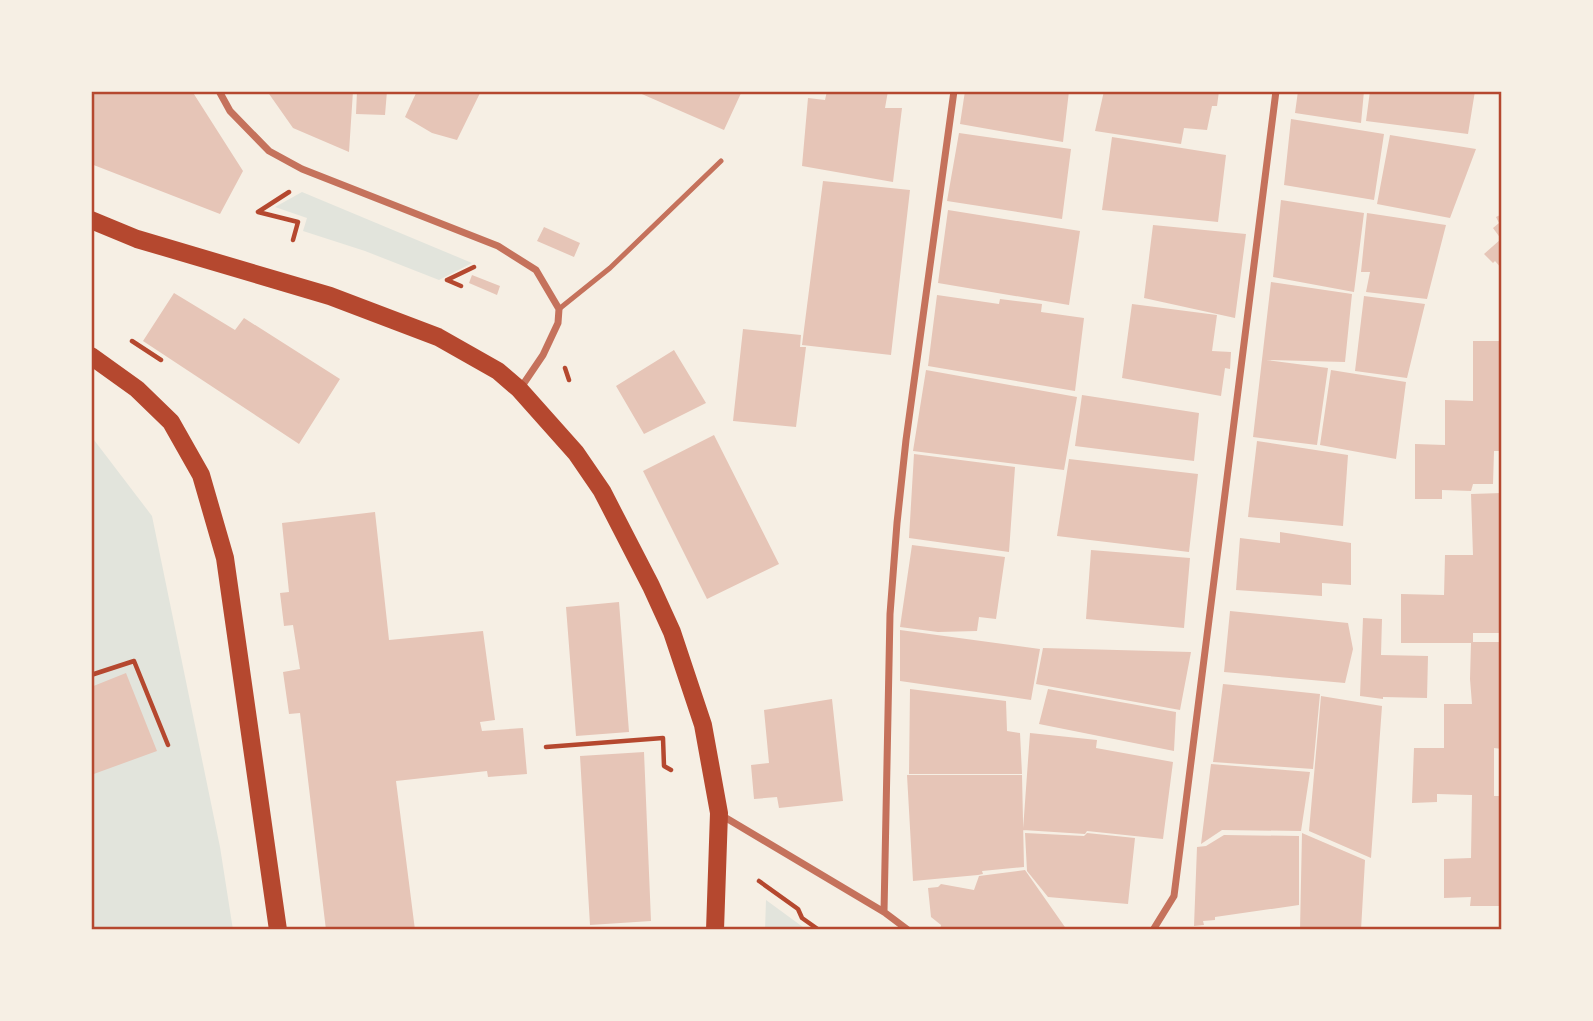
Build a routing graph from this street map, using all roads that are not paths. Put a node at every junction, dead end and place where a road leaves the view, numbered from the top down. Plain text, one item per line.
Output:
1 (219, 91) edge
2 (954, 91) edge
3 (1276, 91) edge
4 (720, 161) dead end
5 (91, 220) edge
6 (559, 309) junction
7 (91, 356) edge
8 (519, 389) junction
9 (719, 813) junction
10 (884, 912) junction
11 (278, 930) edge
12 (715, 930) edge
13 (908, 930) edge
14 (1153, 930) edge

1 - 6 street
2 - 10 street
3 - 14 street
4 - 6 lane
5 - 8 main road
6 - 8 street
7 - 11 main road
8 - 9 main road
9 - 10 street
9 - 12 main road
10 - 13 street

